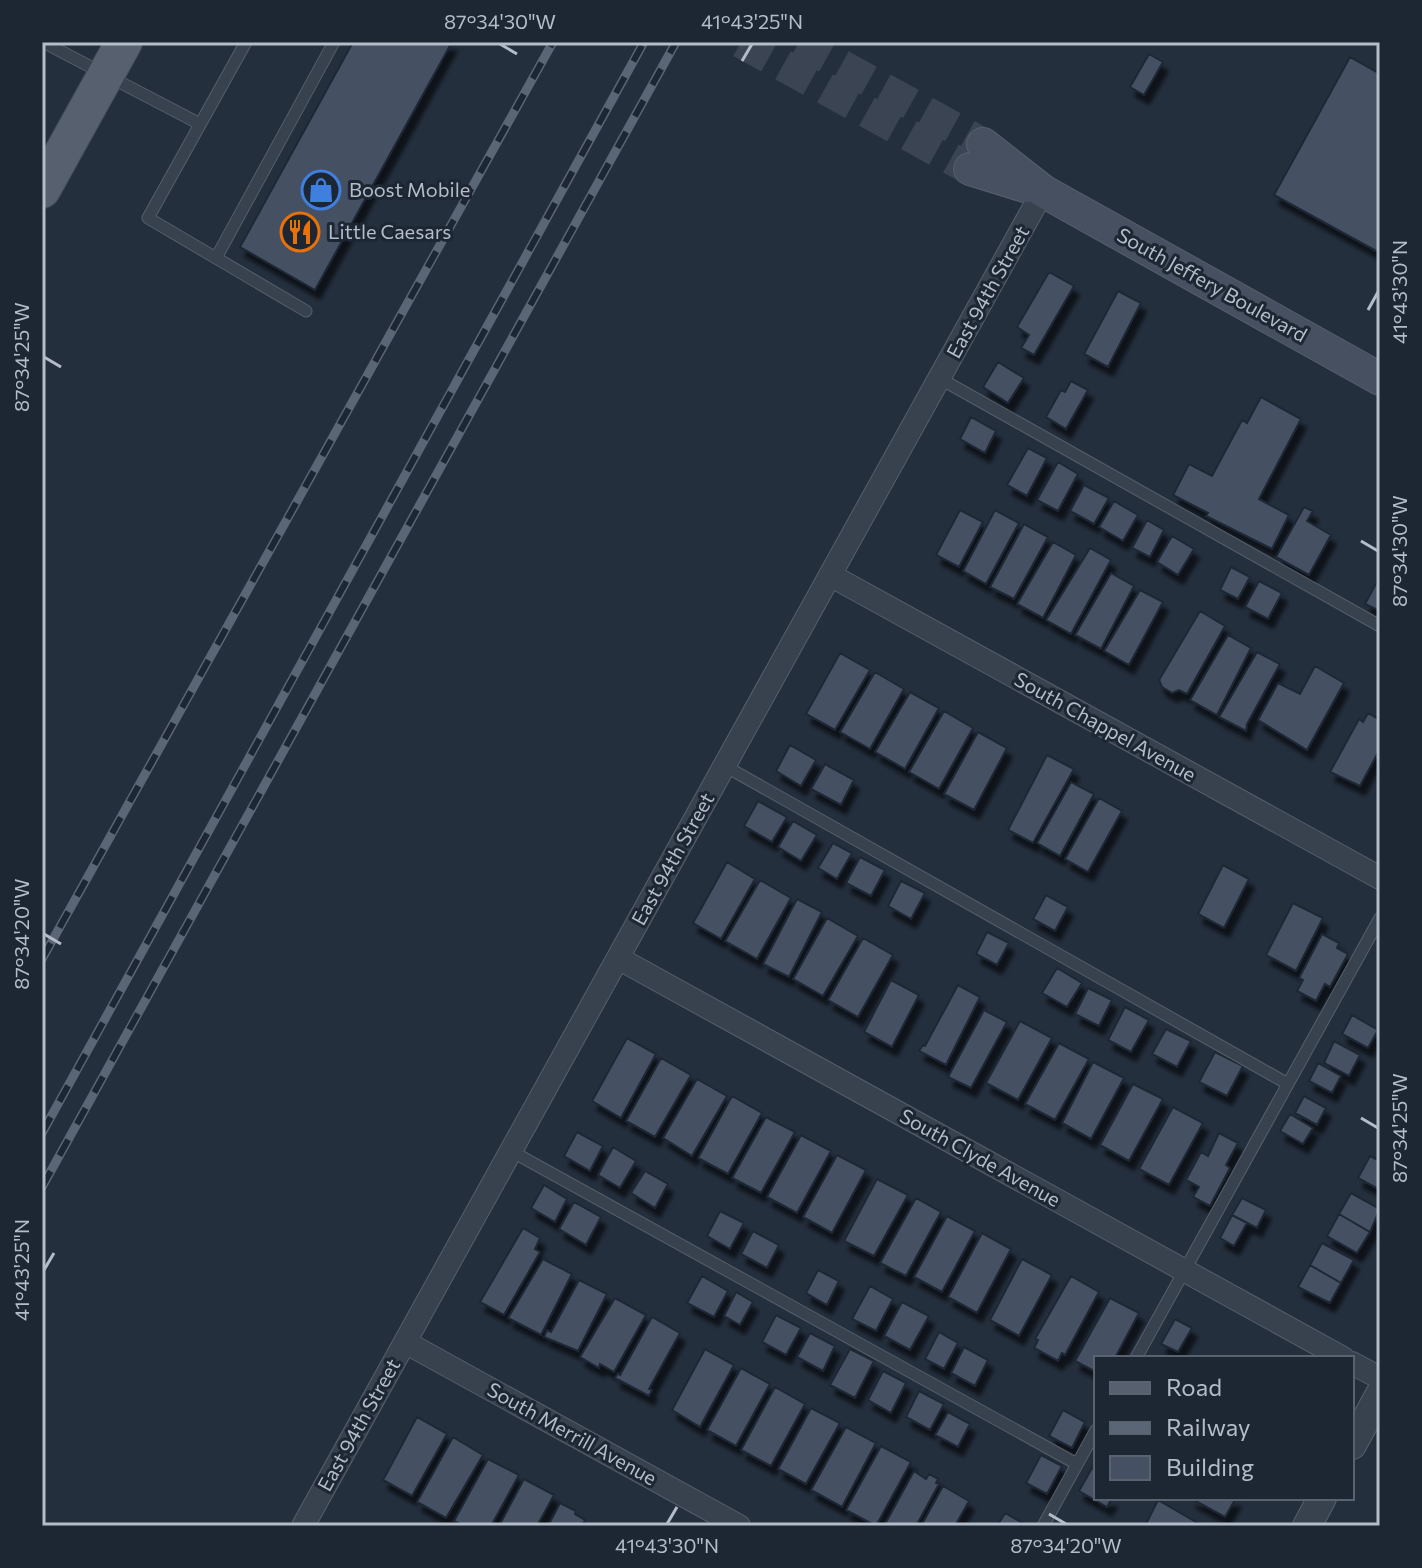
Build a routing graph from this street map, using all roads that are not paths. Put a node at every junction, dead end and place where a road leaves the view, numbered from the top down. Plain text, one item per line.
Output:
1 (43, 42) edge
2 (124, 42) edge
3 (246, 42) edge
4 (334, 42) edge
5 (105, 76) junction
6 (200, 124) junction
7 (976, 156) tunnel mouth
8 (42, 190) edge
9 (1043, 191) junction
10 (216, 258) junction
11 (306, 311) dead end
12 (939, 378) junction
13 (1380, 379) edge
14 (830, 575) junction
15 (1380, 626) edge
16 (725, 766) junction
17 (1380, 878) edge
18 (1380, 918) edge
19 (618, 958) junction
20 (1288, 1084) junction
21 (511, 1151) junction
22 (1184, 1271) junction
23 (405, 1342) junction
24 (1137, 1356) edge
25 (1339, 1356) edge
26 (1354, 1364) edge
27 (1380, 1378) edge
28 (1380, 1394) edge
29 (1094, 1434) edge
30 (1354, 1441) edge
31 (1077, 1464) junction
32 (1321, 1500) edge
33 (303, 1526) edge
34 (739, 1526) edge
35 (1043, 1526) edge
36 (1307, 1526) edge

1 - 5 lane
2 - 5 main road
3 - 6 lane
4 - 10 lane
5 - 6 lane
5 - 8 main road
6 - 10 lane
7 - 9 main road, South Jeffery Boulevard
9 - 12 street, East 94th Street
9 - 13 main road, South Jeffery Boulevard
10 - 11 lane
12 - 14 street, East 94th Street
12 - 15 lane
14 - 16 street, East 94th Street
14 - 17 street, South Chappel Avenue
16 - 19 street, East 94th Street
16 - 20 lane
18 - 20 lane
19 - 21 street, East 94th Street
19 - 22 street, South Clyde Avenue
20 - 22 lane
21 - 23 street, East 94th Street
21 - 31 lane
22 - 24 lane
22 - 25 street, South Clyde Avenue
23 - 33 street, East 94th Street
23 - 34 street, South Merrill Avenue
26 - 27 street
28 - 30 street
29 - 31 lane
31 - 35 lane
32 - 36 street

